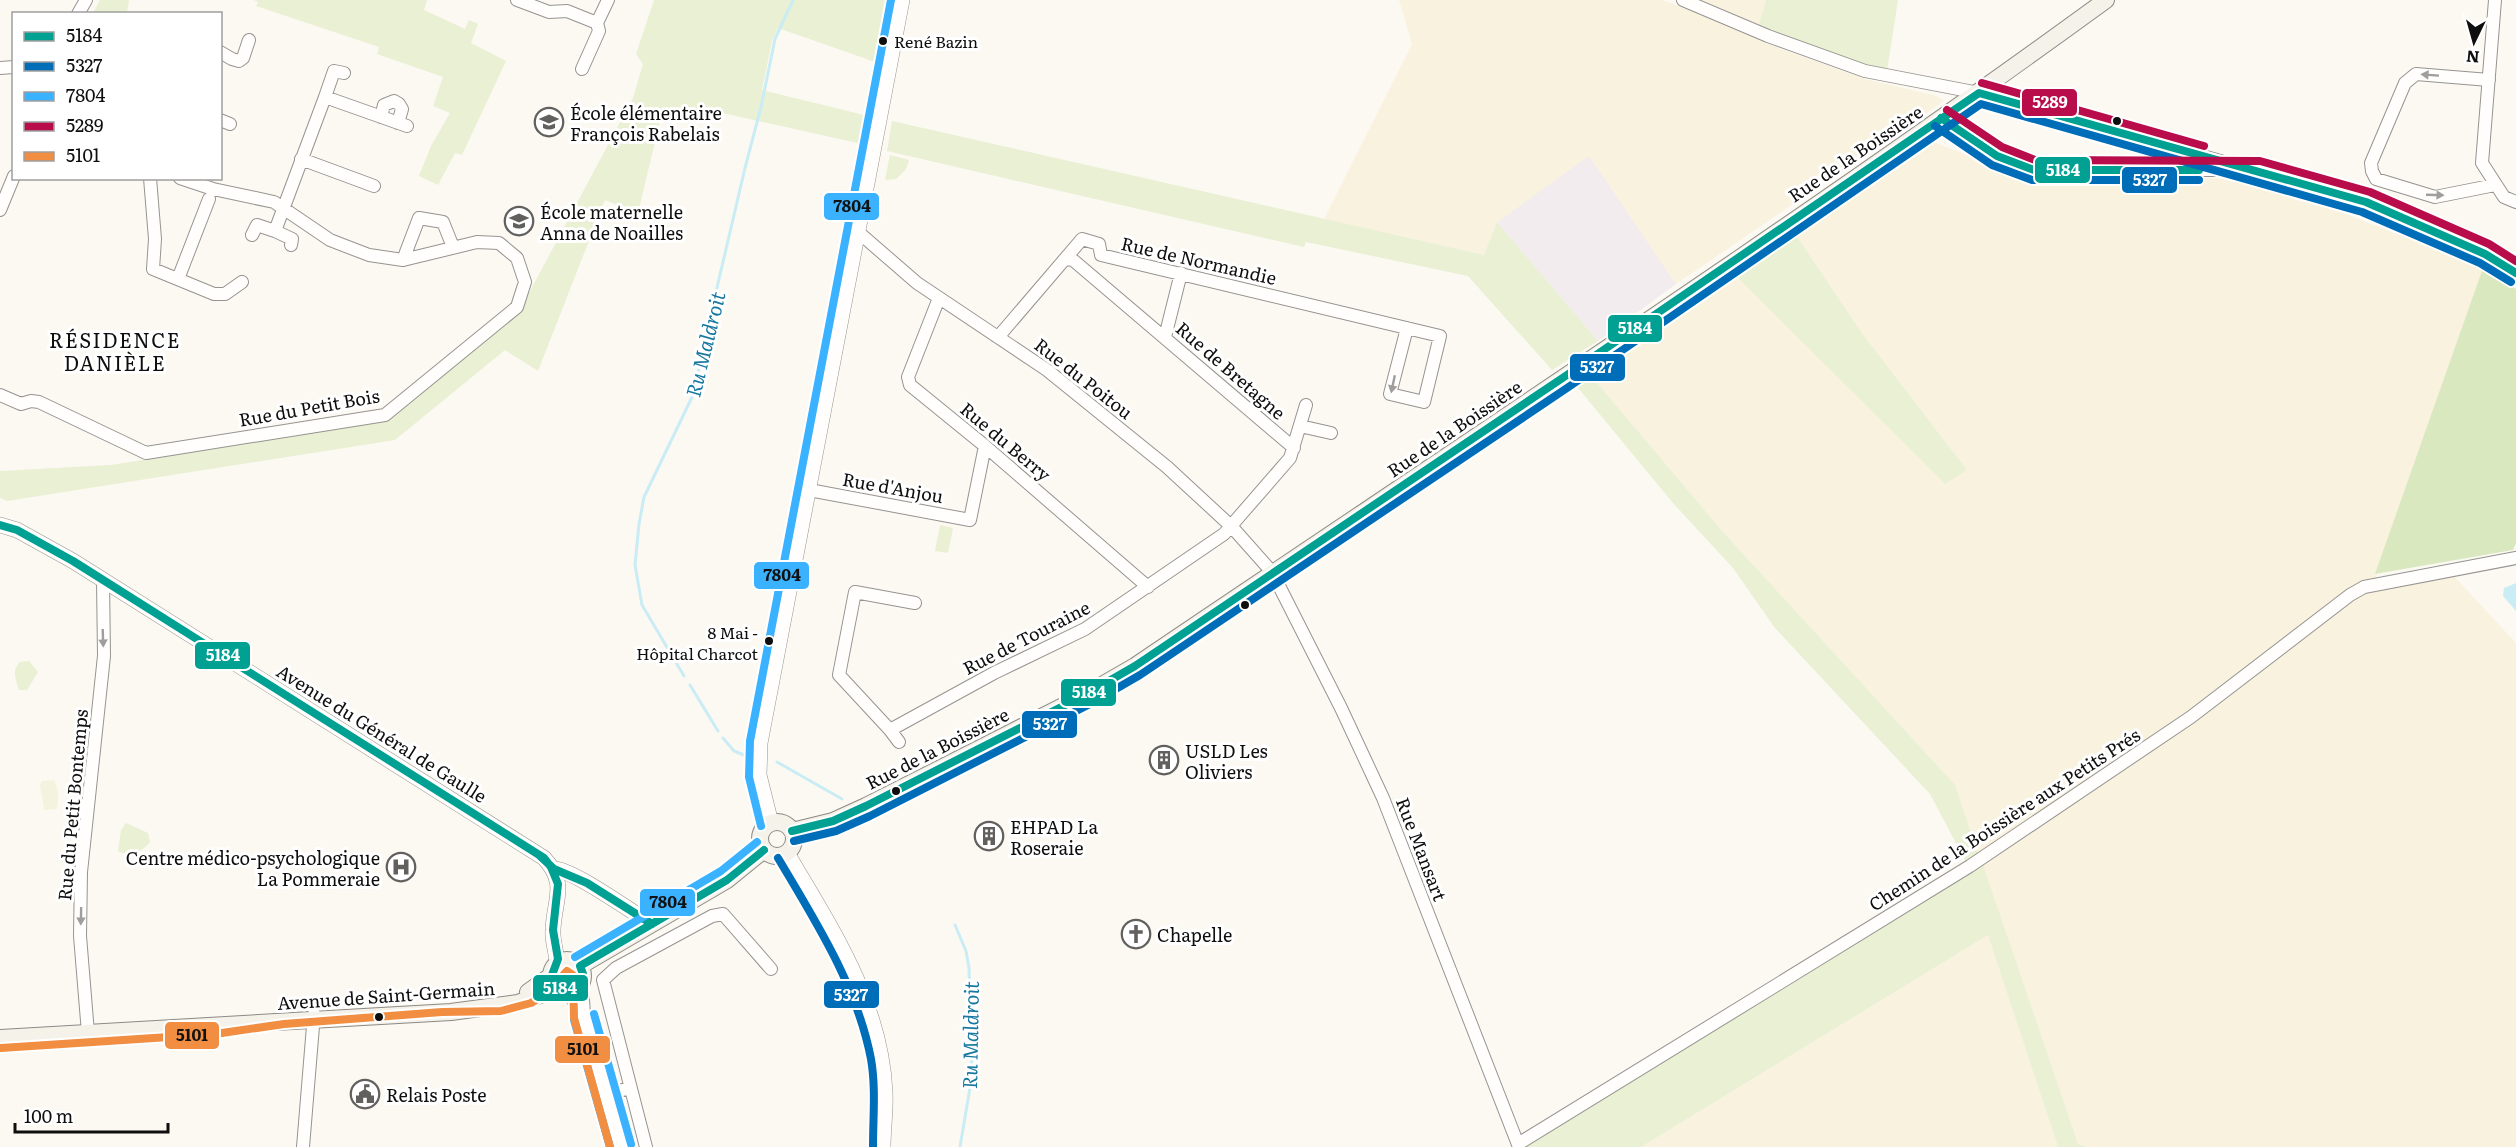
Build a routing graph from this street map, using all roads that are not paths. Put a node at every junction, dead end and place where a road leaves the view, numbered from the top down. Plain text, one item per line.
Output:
1 (517, 0) edge
2 (608, 0) edge
3 (902, 0) edge
4 (1683, 0) edge
5 (2106, 0) edge
6 (2495, 0) edge
7 (597, 23) junction
8 (249, 40) dead end
9 (222, 53) edge
10 (582, 69) dead end
11 (344, 73) dead end
12 (2489, 80) junction
13 (1979, 93) junction
14 (325, 97) junction
15 (381, 117) junction
16 (1941, 118) junction
17 (2206, 157) junction
18 (301, 159) junction
19 (2203, 170) junction
20 (2250, 170) junction
21 (12, 180) edge
22 (186, 180) edge
23 (153, 181) edge
24 (2495, 185) junction
25 (374, 186) dead end
26 (209, 198) dead end
27 (2516, 202) edge
28 (282, 206) junction
29 (0, 210) edge
30 (274, 231) junction
31 (857, 231) junction
32 (252, 235) dead end
33 (291, 245) dead end
34 (453, 247) junction
35 (1101, 255) junction
36 (1065, 259) junction
37 (403, 260) junction
38 (1087, 272) junction
39 (1181, 273) junction
40 (2516, 273) edge
41 (178, 279) junction
42 (242, 282) dead end
43 (939, 298) junction
44 (1407, 328) junction
45 (999, 336) junction
46 (1165, 337) junction
47 (0, 395) edge
48 (1306, 405) dead end
49 (1300, 426) junction
50 (1331, 433) dead end
51 (985, 446) junction
52 (1294, 448) junction
53 (809, 490) junction
54 (0, 516) edge
55 (0, 525) edge
56 (1232, 527) junction
57 (17, 530) junction
58 (2516, 558) edge
59 (1272, 572) junction
60 (103, 580) junction
61 (1148, 587) junction
62 (915, 603) dead end
63 (890, 730) junction
64 (899, 742) dead end
65 (771, 823) junction
66 (792, 831) junction
67 (764, 850) junction
68 (787, 853) junction
69 (554, 869) junction
70 (652, 924) junction
71 (771, 969) dead end
72 (565, 972) junction
73 (584, 1016) junction
74 (314, 1017) junction
75 (88, 1033) junction
76 (0, 1038) edge
77 (630, 1088) junction
78 (608, 1094) junction
79 (1519, 1146) edge
80 (303, 1147) edge
81 (621, 1147) edge
82 (646, 1147) edge
83 (882, 1147) edge

1 - 7 street
2 - 7 street
3 - 31 street
4 - 13 street
5 - 13 main road, Rue de la Boissière
6 - 12 street
7 - 10 street
8 - 9 street
11 - 14 street
12 - 24 street
12 -> 24 street
13 - 16 main road, Rue de la Boissière
13 - 17 street
14 - 15 street
14 - 18 street
15 - 15 street
16 - 19 street
16 - 59 main road, Rue de la Boissière
17 - 19 street
17 - 20 street
18 - 25 street
18 - 28 street
19 - 20 street
20 - 40 street
21 - 29 street
22 - 28 street, Rue du Petit Bois
23 - 41 street
24 - 27 street
26 - 41 street
28 - 30 street
28 - 37 street, Rue du Petit Bois
30 - 32 street
30 - 33 street
31 - 43 street, Rue du Poitou
31 - 53 street
34 - 37 street, Rue du Petit Bois
34 - 37 street
34 - 47 street, Rue du Petit Bois
35 - 36 street, Rue de Normandie
35 - 38 street
35 - 39 street, Rue de Normandie
36 - 38 street, Rue de Bretagne
36 - 45 street, Rue de Normandie
38 - 46 street, Rue de Bretagne
39 - 44 street, Rue de Normandie
39 - 46 street
41 - 42 street
43 - 45 street, Rue du Poitou
43 - 51 street, Rue du Berry
44 -> 44 street, Rue de Normandie
45 - 56 street, Rue du Poitou
46 - 52 street, Rue de Bretagne
48 - 49 street
49 - 50 street
49 - 52 street
51 - 53 street, Rue d'Anjou
51 - 61 street, Rue du Berry
52 - 56 street
53 - 65 street
54 - 57 street
55 - 57 street, Avenue du Général de Gaulle
56 - 59 street, Rue du Poitou
56 - 61 street, Rue de Touraine
57 - 60 street, Avenue du Général de Gaulle
58 - 79 street, Chemin de la Boissière aux Petits Prés
59 - 66 main road, Rue de la Boissière
59 - 79 street, Rue Mansart
60 - 69 street, Avenue du Général de Gaulle
60 -> 75 street, Rue du Petit Bontemps
61 - 63 street, Rue de Touraine
62 - 63 street
63 - 64 street
65 - 66 main road
65 - 67 main road
66 - 68 main road
67 - 68 main road
67 - 70 main road, Avenue de Saint-Germain
68 - 83 street
69 - 70 street, Avenue du Général de Gaulle
69 - 72 street
70 - 72 main road, Avenue de Saint-Germain
71 - 77 street
72 - 73 street
72 - 73 street
72 - 74 main road, Avenue de Saint-Germain
73 - 78 street
74 - 75 main road, Avenue de Saint-Germain
74 - 80 street
75 - 76 main road, Avenue de Saint-Germain
77 - 78 street
77 - 82 street
78 - 81 street

